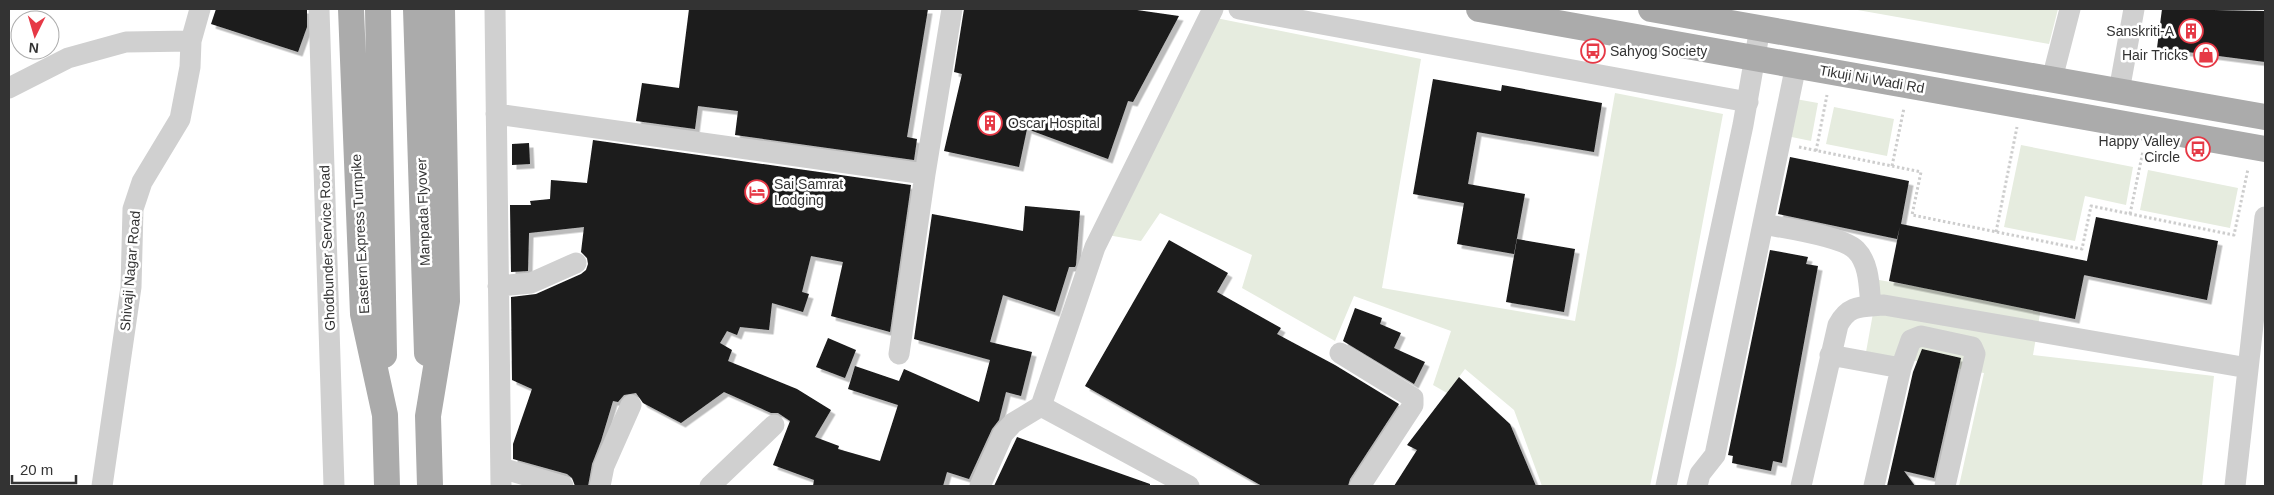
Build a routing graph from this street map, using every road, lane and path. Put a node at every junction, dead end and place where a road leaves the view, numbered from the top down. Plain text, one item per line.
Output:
1 (200, 9) edge
2 (319, 9) edge
3 (351, 9) edge
4 (378, 9) edge
5 (416, 9) edge
6 (442, 9) edge
7 (495, 9) edge
8 (952, 9) edge
9 (1213, 9) edge
10 (1238, 9) edge
11 (1479, 9) edge
12 (1651, 9) edge
13 (2070, 9) edge
14 (2134, 9) edge
15 (1760, 28) junction
16 (191, 41) junction
17 (1755, 58) junction
18 (1796, 65) junction
19 (1832, 72) junction
20 (2052, 79) junction
21 (1909, 85) junction
22 (9, 88) edge
23 (2119, 91) junction
24 (1748, 102) junction
25 (2021, 105) junction
26 (496, 114) junction
27 (2265, 117) edge
28 (2148, 128) junction
29 (1780, 143) junction
30 (2259, 148) edge
31 (1816, 151) junction
32 (1892, 166) junction
33 (925, 174) junction
34 (2130, 214) junction
35 (2265, 218) edge
36 (1763, 224) junction
37 (1996, 232) junction
38 (576, 263) dead end
39 (498, 286) junction
40 (1871, 306) junction
41 (898, 354) dead end
42 (1340, 354) dead end
43 (1830, 355) junction
44 (1901, 368) junction
45 (2248, 368) junction
46 (631, 405) dead end
47 (1041, 406) junction
48 (385, 415) junction
49 (428, 416) junction
50 (774, 425) dead end
51 (501, 477) edge
52 (1154, 478) edge
53 (102, 486) edge
54 (334, 486) edge
55 (387, 486) edge
56 (430, 486) edge
57 (563, 486) edge
58 (600, 486) edge
59 (710, 486) edge
60 (980, 486) edge
61 (1189, 486) edge
62 (1360, 486) edge
63 (1666, 486) edge
64 (1697, 486) edge
65 (1801, 486) edge
66 (1874, 486) edge
67 (1944, 486) edge
68 (2235, 486) edge

1 - 16 street, Shivaji Nagar Road
2 - 54 street, Ghodbunder Service Road
3 - 48 main road, Eastern Express Turnpike
4 - 48 main road
5 - 49 main road, Manpada Flyover
6 - 49 main road
7 - 26 street
8 - 33 street
9 - 47 street
10 - 24 street
11 - 17 main road, Tikuji Ni Wadi Rd
12 - 15 main road
13 - 20 street
14 - 23 street
15 - 17 street
15 - 20 main road
16 - 22 street
16 - 53 street, Shivaji Nagar Road
17 - 18 main road, Tikuji Ni Wadi Rd
17 - 24 street
18 - 19 main road, Tikuji Ni Wadi Rd
18 - 29 street
19 - 21 main road, Tikuji Ni Wadi Rd
19 - 31 path
20 - 23 main road
21 - 25 main road, Tikuji Ni Wadi Rd
21 - 32 path
23 - 27 main road
24 - 63 street
25 - 28 main road, Tikuji Ni Wadi Rd
25 - 37 path
26 - 33 street
26 - 39 street
28 - 30 main road, Tikuji Ni Wadi Rd
28 - 34 path
29 - 31 path
29 - 36 street
30 - 34 path
31 - 32 path
32 - 37 path
33 - 41 street
34 - 37 path
35 - 45 street
36 - 40 street
36 - 64 street
38 - 39 street
39 - 51 street
40 - 43 street
40 - 45 street
42 - 62 street
43 - 44 street
43 - 65 street
44 - 66 street
44 - 67 street
45 - 68 street
46 - 58 street
47 - 52 street
47 - 60 street
48 - 55 main road, Eastern Express Turnpike
49 - 56 main road
50 - 59 street
51 - 57 street
52 - 61 street

